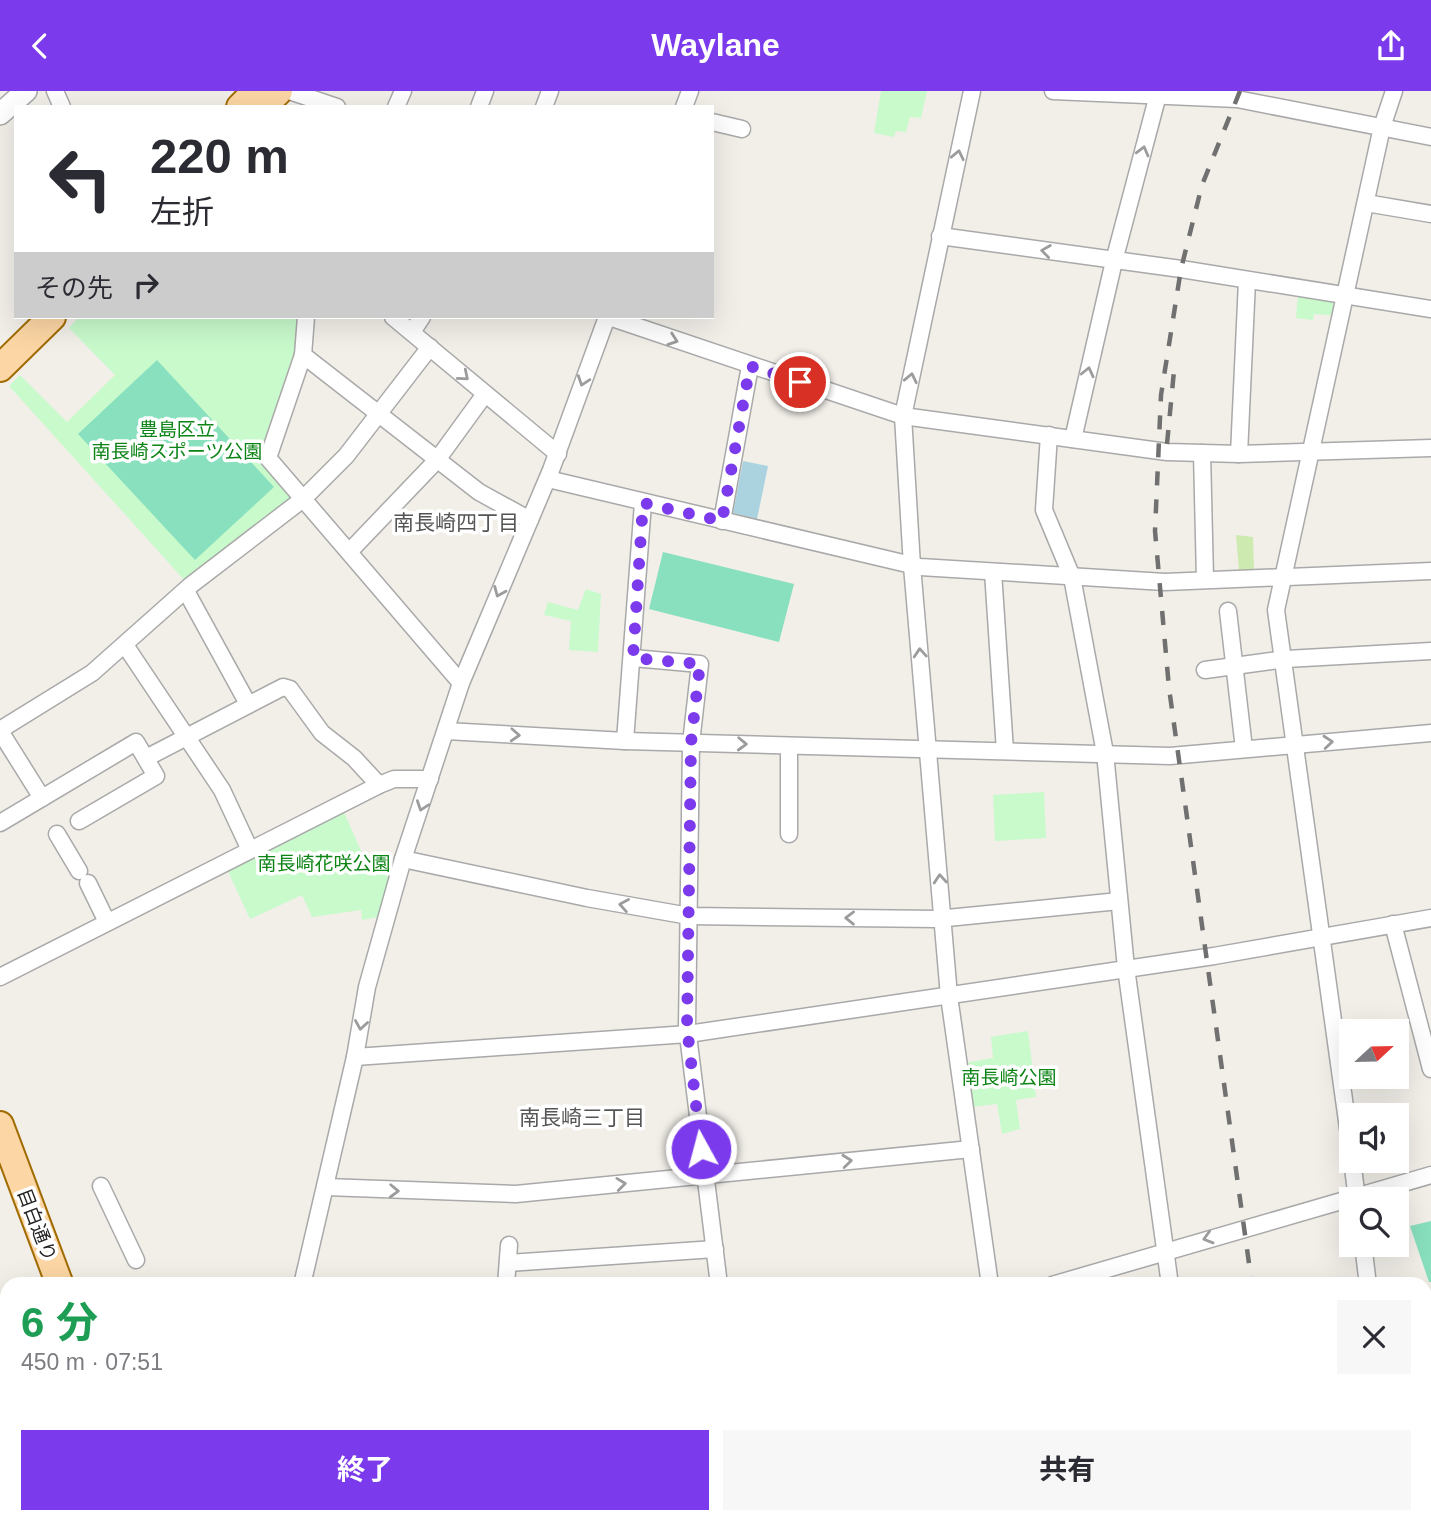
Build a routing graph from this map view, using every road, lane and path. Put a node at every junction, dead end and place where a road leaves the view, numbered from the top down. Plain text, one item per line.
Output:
1 (26, 91) edge
2 (256, 91) edge
3 (279, 91) edge
4 (289, 91) edge
5 (972, 91) edge
6 (1053, 91) edge
7 (1394, 91) edge
8 (1159, 92) edge
9 (242, 105) edge
10 (265, 105) edge
11 (331, 105) edge
12 (0, 114) edge
13 (714, 122) edge
14 (1382, 127) junction
15 (742, 129) dead end
16 (1431, 137) edge
17 (1366, 203) junction
18 (1431, 214) edge
19 (940, 236) junction
20 (1114, 261) junction
21 (1247, 281) junction
22 (1345, 295) junction
23 (1431, 309) edge
24 (25, 319) edge
25 (50, 319) edge
26 (306, 319) edge
27 (396, 319) edge
28 (421, 319) edge
29 (607, 319) edge
30 (614, 319) edge
31 (412, 332) junction
32 (0, 343) edge
33 (430, 347) junction
34 (303, 355) junction
35 (750, 366) junction
36 (0, 368) edge
37 (485, 394) junction
38 (380, 415) junction
39 (903, 416) junction
40 (1049, 435) junction
41 (1073, 439) junction
42 (1431, 449) edge
43 (1311, 452) junction
44 (1202, 453) junction
45 (558, 454) junction
46 (1239, 454) junction
47 (437, 460) junction
48 (548, 479) junction
49 (303, 499) junction
50 (643, 503) junction
51 (530, 520) junction
52 (722, 521) junction
53 (349, 552) junction
54 (912, 566) junction
55 (1431, 571) edge
56 (993, 572) junction
57 (1282, 576) junction
58 (1072, 577) junction
59 (1205, 579) junction
60 (186, 591) junction
61 (1228, 611) dead end
62 (125, 645) junction
63 (1431, 651) edge
64 (633, 658) junction
65 (1283, 659) junction
66 (1234, 666) junction
67 (1205, 670) dead end
68 (461, 683) junction
69 (248, 704) junction
70 (0, 731) edge
71 (446, 731) junction
72 (1431, 733) edge
73 (183, 736) junction
74 (625, 741) junction
75 (691, 743) junction
76 (1294, 745) junction
77 (789, 746) junction
78 (928, 749) junction
79 (1244, 749) junction
80 (1005, 751) junction
81 (1105, 753) junction
82 (146, 758) junction
83 (430, 779) junction
84 (379, 785) junction
85 (43, 798) junction
86 (79, 821) dead end
87 (0, 823) edge
88 (57, 834) dead end
89 (789, 834) dead end
90 (250, 850) junction
91 (404, 859) junction
92 (1119, 901) junction
93 (689, 916) junction
94 (943, 918) junction
95 (1431, 918) edge
96 (107, 922) junction
97 (1393, 924) junction
98 (1320, 937) junction
99 (1126, 968) junction
100 (0, 977) edge
101 (949, 996) junction
102 (688, 1034) junction
103 (355, 1057) junction
104 (1431, 1069) edge
105 (1344, 1103) edge
106 (0, 1125) edge
107 (971, 1149) junction
108 (705, 1175) junction
109 (1431, 1175) edge
110 (102, 1186) dead end
111 (326, 1187) junction
112 (1392, 1187) edge
113 (1339, 1203) edge
114 (509, 1245) dead end
115 (715, 1249) junction
116 (1166, 1249) junction
117 (1365, 1257) edge
118 (136, 1261) dead end
119 (508, 1263) junction
120 (57, 1277) edge
121 (304, 1277) edge
122 (507, 1277) edge
123 (718, 1277) edge
124 (989, 1277) edge
125 (1077, 1277) edge
126 (1169, 1277) edge
127 (1367, 1277) edge

1 - 12 street
2 - 9 main road
3 - 10 main road
4 - 11 street
19 -> 5 street
6 - 8 street
7 - 14 street
8 - 14 street
20 -> 8 street
13 - 15 street
14 - 16 street
14 - 17 street
17 - 18 street
17 - 22 street
20 -> 19 street
39 -> 19 street
20 - 21 street
41 -> 20 street
21 - 22 street
21 - 46 street
22 - 23 street
22 - 43 street
24 - 32 main road
25 - 36 main road
26 - 34 street
27 - 31 street
28 - 31 street
29 -> 45 street
30 -> 35 street
31 - 33 street
33 -> 37 street
33 - 38 street
34 - 38 street
34 - 49 street
35 - 39 street
35 - 52 street
37 - 45 street
37 - 47 street
38 - 47 street
38 - 49 street
39 - 40 street
39 - 54 street
40 - 41 street
40 - 58 street
41 - 44 street
42 - 43 street
43 - 46 street
43 - 57 street
44 - 46 street
44 - 59 street
45 - 48 street
47 - 51 street
47 - 53 street
48 - 50 street
48 - 51 street
49 - 53 street
49 - 60 street
50 - 52 street
50 - 64 street
51 -> 68 street
52 - 54 street
53 - 68 street
54 - 56 street
78 -> 54 street
55 - 57 street
56 - 58 street
56 - 80 street
57 - 59 street
57 - 65 street
58 - 59 street
58 - 81 street
60 - 62 street
60 - 69 street
61 - 66 street
62 - 70 street
62 - 73 street
63 - 65 street
64 - 74 street
64 - 75 street
65 - 66 street
65 - 76 street
66 - 67 street
66 - 79 street
68 - 71 street
69 - 73 street
69 - 84 street
70 - 85 street
71 -> 74 street
71 - 83 street
76 -> 72 street
73 - 82 street
73 - 90 street
74 - 75 street
75 -> 77 street
75 - 93 street
76 - 79 street
76 - 98 street
77 - 78 street
77 - 89 street
78 - 80 street
94 -> 78 street
79 - 81 street
80 - 81 street
81 - 92 street
82 - 85 street
82 - 86 street
83 - 84 street
83 -> 91 street
84 - 90 street
85 - 87 street
88 - 96 street
90 - 96 street
93 -> 91 street
91 -> 103 street
92 - 94 street
92 - 99 street
94 -> 93 street
93 - 102 street
94 - 101 street
95 - 97 street
96 - 100 street
97 - 98 street
97 - 104 street
98 - 99 street
98 - 105 street
99 - 101 street
99 - 116 street
101 - 102 street
101 - 107 street
102 - 103 street
102 - 108 street
103 - 111 street
106 - 120 main road, 目白通り
108 -> 107 street
107 - 124 street
111 -> 108 street
108 - 115 street
109 - 112 street
110 - 118 street
111 - 121 street
113 -> 116 street
114 - 119 street
115 - 119 street
115 - 123 street
116 - 125 street
116 - 126 street
117 - 127 street
119 - 122 street

